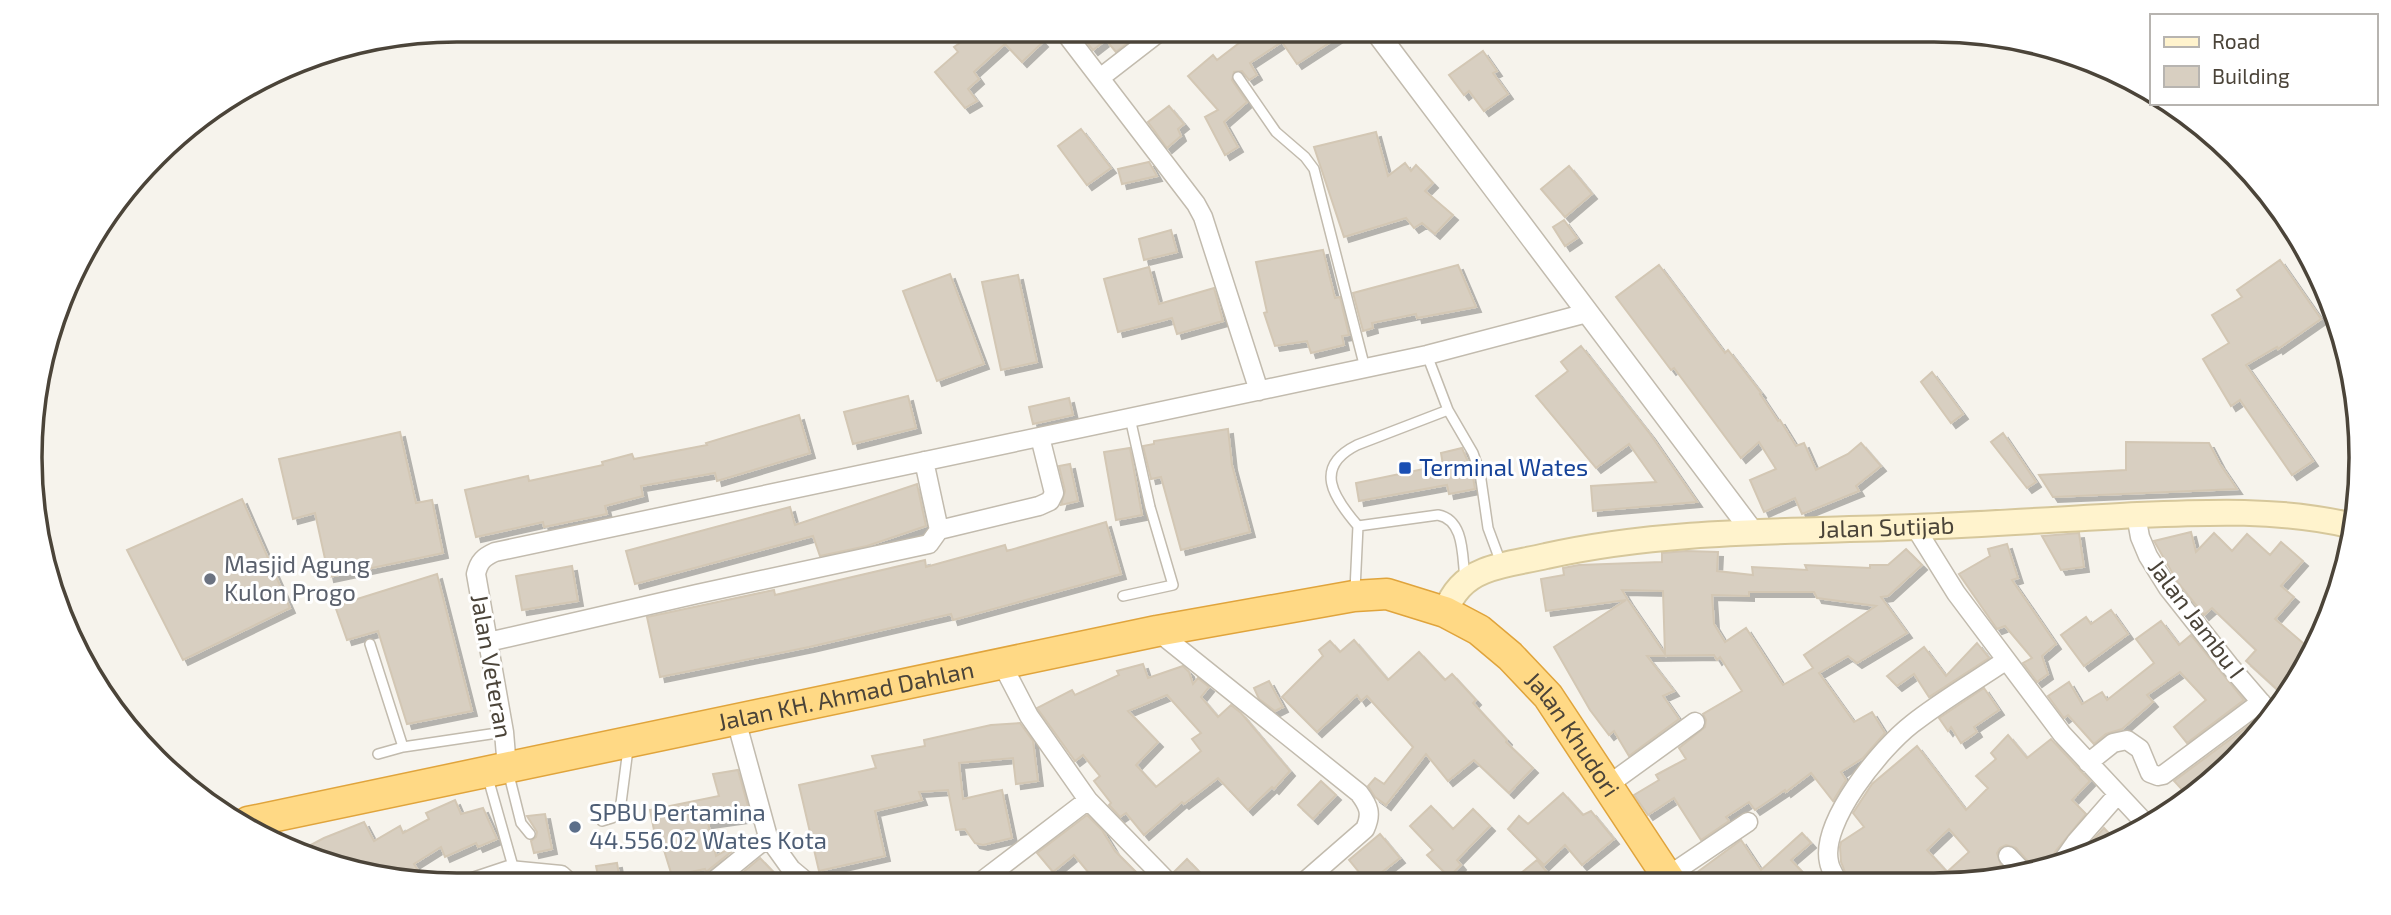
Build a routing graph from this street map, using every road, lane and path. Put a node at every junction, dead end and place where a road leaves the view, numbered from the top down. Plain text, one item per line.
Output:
1 (1072, 42) edge
2 (1146, 42) edge
3 (1384, 42) edge
4 (1238, 77) dead end
5 (1100, 78) junction
6 (1587, 313) junction
7 (1427, 355) junction
8 (1365, 369) junction
9 (1259, 391) junction
10 (1448, 410) junction
11 (1130, 418) junction
12 (1040, 437) junction
13 (924, 461) junction
14 (2136, 516) junction
15 (2343, 524) edge
16 (1358, 526) junction
17 (1915, 527) junction
18 (939, 530) junction
19 (1752, 531) junction
20 (1503, 565) junction
21 (1465, 580) junction
22 (1123, 596) dead end
23 (1354, 596) junction
24 (1445, 612) junction
25 (1157, 631) junction
26 (488, 642) junction
27 (370, 644) dead end
28 (2005, 661) junction
29 (1002, 664) junction
30 (2265, 707) edge
31 (2263, 710) edge
32 (736, 720) junction
33 (1695, 722) dead end
34 (504, 732) junction
35 (628, 743) junction
36 (403, 747) junction
37 (378, 754) dead end
38 (2088, 763) junction
39 (497, 769) junction
40 (1608, 785) junction
41 (2118, 794) junction
42 (1088, 800) junction
43 (2140, 818) edge
44 (256, 820) edge
45 (602, 821) dead end
46 (1748, 822) dead end
47 (530, 834) dead end
48 (768, 837) junction
49 (2071, 850) edge
50 (2008, 856) dead end
51 (2016, 865) edge
52 (514, 870) junction
53 (499, 873) edge
54 (542, 873) edge
55 (724, 873) edge
56 (796, 873) edge
57 (992, 873) edge
58 (1159, 873) edge
59 (1314, 873) edge
60 (1662, 873) edge
61 (1676, 873) edge
62 (1834, 873) edge

1 - 5 street
2 - 5 street
3 - 6 street
4 - 8 lane
5 - 9 street
6 - 7 street
6 - 19 street
7 - 8 street
7 - 10 lane
8 - 9 street
9 - 11 street
10 - 16 lane
10 - 20 lane
11 - 12 street
11 - 22 lane
12 - 13 street
12 - 18 street
13 - 18 street
13 - 26 street, Jalan Veteran
14 - 15 main road, Jalan Sutijab
14 - 17 main road, Jalan Sutijab
14 - 30 street, Jalan Jambu I
16 - 21 lane
16 - 23 lane
17 - 19 main road, Jalan Sutijab
17 - 28 street
18 - 26 street
19 - 20 main road, Jalan Sutijab
20 - 21 main road, Jalan Sutijab
21 - 24 main road
23 - 24 highway, Jalan KH. Ahmad Dahlan
23 - 25 highway, Jalan KH. Ahmad Dahlan
24 - 40 highway, Jalan Khudori
25 - 29 highway, Jalan KH. Ahmad Dahlan
25 - 59 street
26 - 34 street, Jalan Veteran
27 - 36 lane
28 - 38 street
28 - 62 street
29 - 32 highway, Jalan KH. Ahmad Dahlan
29 - 42 street
31 - 38 street
32 - 35 highway, Jalan KH. Ahmad Dahlan
32 - 48 street
33 - 40 street
34 - 36 lane
34 - 39 street, Jalan Veteran
35 - 39 highway, Jalan KH. Ahmad Dahlan
35 - 45 lane
36 - 37 lane
38 - 41 street
39 - 44 highway, Jalan KH. Ahmad Dahlan
39 - 47 lane
39 - 52 lane
40 - 60 highway, Jalan Khudori
41 - 43 street
41 - 49 street
42 - 57 street
42 - 58 street
46 - 61 street
48 - 55 street
48 - 56 street
50 - 51 street
52 - 53 street
52 - 54 street

